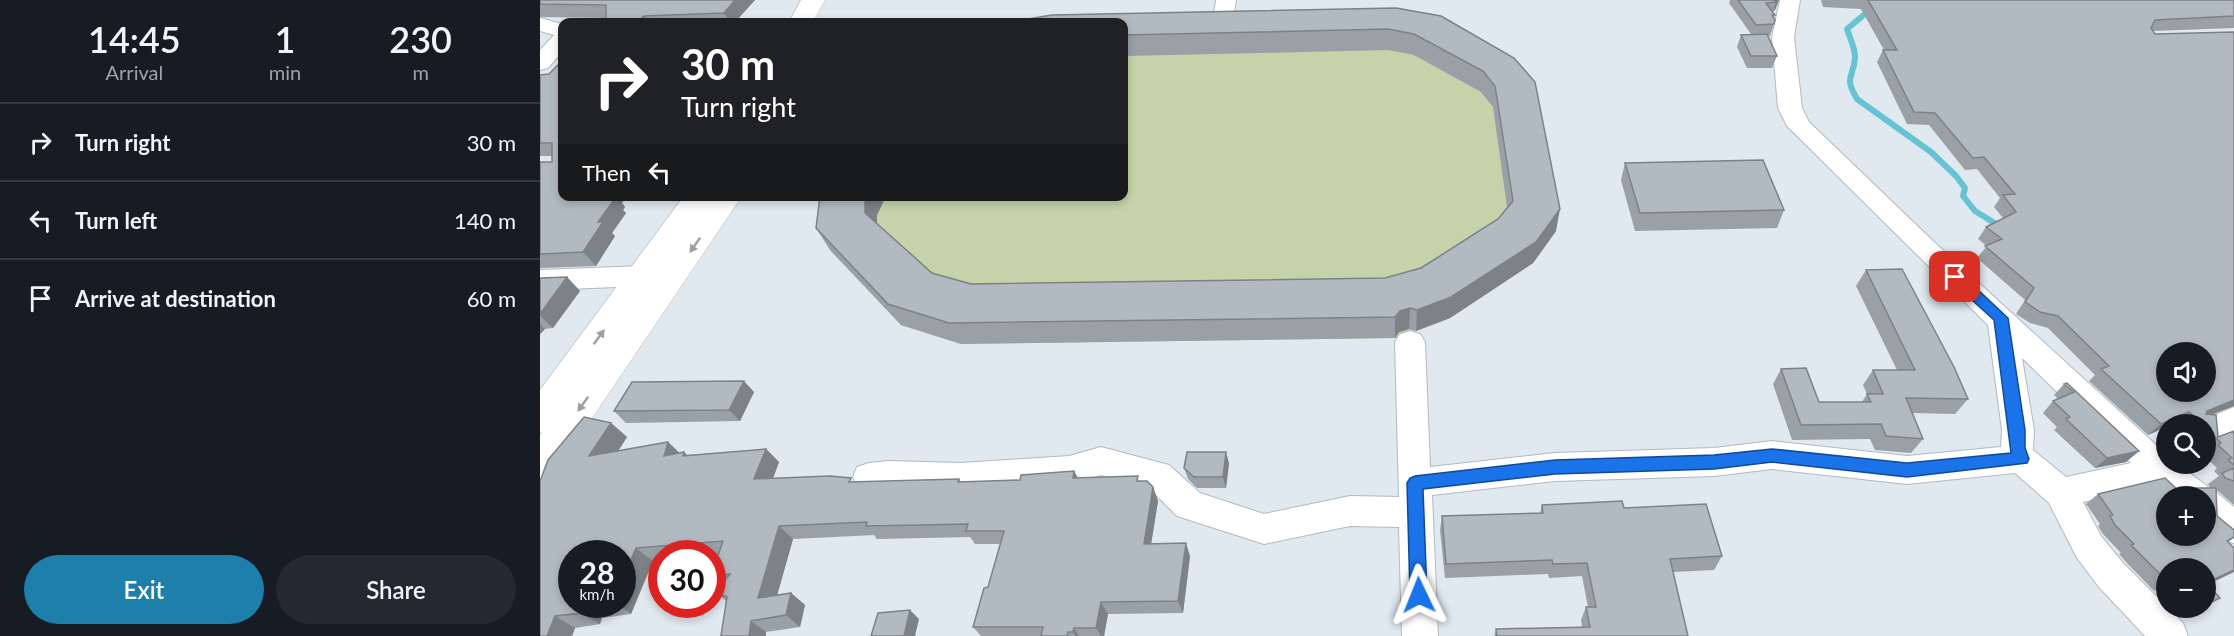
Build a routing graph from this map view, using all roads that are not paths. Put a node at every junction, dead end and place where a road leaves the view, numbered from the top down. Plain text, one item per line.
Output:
1 (813, 0) edge
2 (833, 0) edge
3 (1790, 0) edge
4 (803, 18) edge
5 (824, 18) edge
6 (540, 24) edge
7 (558, 30) edge
8 (558, 44) edge
9 (540, 63) edge
10 (696, 201) edge
11 (725, 201) edge
12 (643, 276) junction
13 (540, 280) edge
14 (2001, 318) junction
15 (1410, 342) dead end
16 (540, 418) edge
17 (2234, 420) edge
18 (2216, 428) edge
19 (2156, 457) edge
20 (2021, 459) junction
21 (2156, 461) edge
22 (540, 465) edge
23 (2173, 474) edge
24 (869, 477) dead end
25 (2185, 486) edge
26 (2061, 493) junction
27 (1416, 497) junction
28 (2216, 513) edge
29 (2234, 528) edge
30 (1420, 636) edge
31 (2170, 636) edge

1 - 4 main road
2 - 5 main road
3 - 14 street
6 - 7 street
8 - 9 street
10 - 12 main road
11 -> 22 main road
12 - 13 street
16 -> 12 main road
14 - 19 street
14 - 20 street
15 - 27 street
17 - 18 street
20 - 26 street
20 - 27 street
21 - 26 street
23 - 25 street
24 - 27 street
26 - 31 street
27 - 30 street
28 - 29 street

